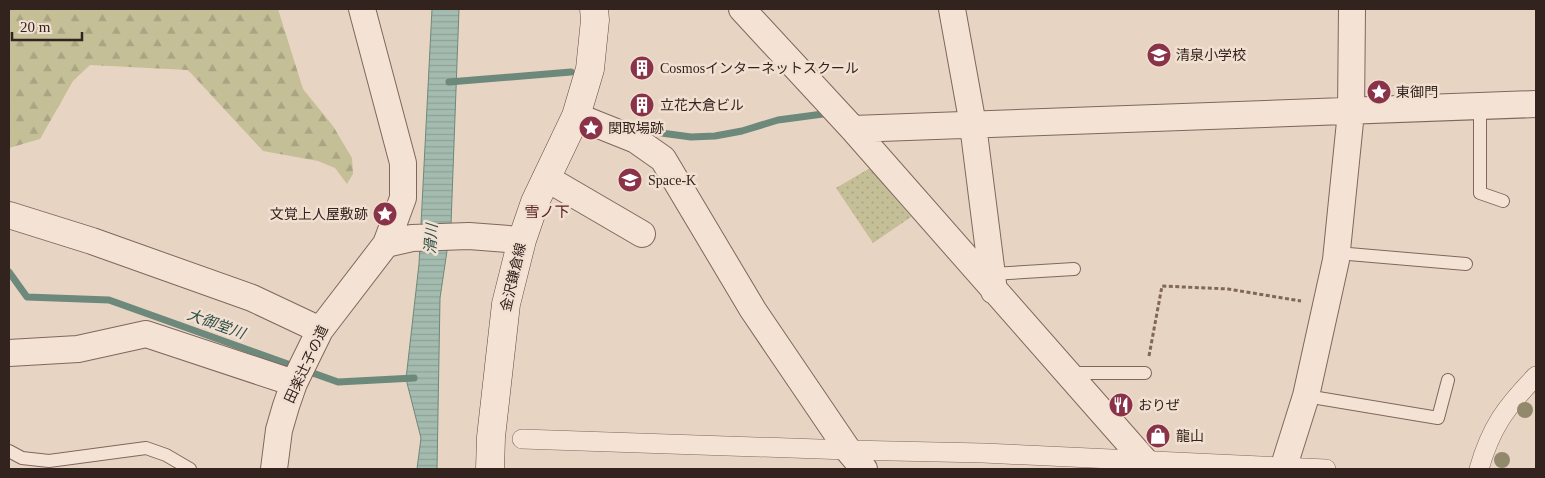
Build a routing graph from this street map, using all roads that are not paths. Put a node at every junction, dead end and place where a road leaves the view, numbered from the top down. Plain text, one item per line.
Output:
1 (362, 9) edge
2 (594, 9) edge
3 (742, 9) edge
4 (952, 9) edge
5 (1352, 9) edge
6 (1536, 104) edge
7 (1480, 106) junction
8 (1351, 112) junction
9 (576, 116) junction
10 (973, 125) junction
11 (853, 129) junction
12 (546, 178) junction
13 (1503, 201) dead end
14 (9, 215) edge
15 (642, 234) dead end
16 (522, 240) junction
17 (386, 244) junction
18 (1337, 253) junction
19 (1466, 264) dead end
20 (1074, 269) dead end
21 (993, 282) junction
22 (320, 330) junction
23 (9, 340) edge
24 (43, 351) junction
25 (9, 353) edge
26 (1067, 373) junction
27 (1145, 373) road end
28 (1536, 376) edge
29 (1448, 380) dead end
30 (294, 383) junction
31 (1306, 396) junction
32 (522, 440) dead end
33 (9, 451) edge
34 (856, 460) edge
35 (1149, 465) edge
36 (1284, 468) edge
37 (190, 469) edge
38 (274, 469) edge
39 (490, 469) edge
40 (1326, 469) edge
41 (1479, 469) edge

1 - 17 street, 田楽辻子の道
2 - 9 main road, 金沢鎌倉線
3 - 11 street
4 - 10 street
5 - 8 street
6 - 7 street
7 - 8 street
7 - 13 lane
8 - 10 street
8 - 18 street
9 - 12 main road, 金沢鎌倉線
9 - 34 street
10 - 11 street
10 - 21 street
11 - 21 street
12 - 15 street
12 - 16 main road, 金沢鎌倉線
14 - 22 street
16 - 17 street
16 - 39 main road, 金沢鎌倉線
17 - 22 street, 田楽辻子の道
18 - 19 lane
18 - 31 street
20 - 21 lane
21 - 26 street
22 - 30 street, 田楽辻子の道
23 - 24 lane
24 - 25 street
24 - 30 street
26 - 27 lane
26 - 35 street
28 - 41 street
29 - 31 lane
30 - 38 street, 田楽辻子の道
31 - 36 street
32 - 34 street
33 - 37 lane
34 - 35 street
35 - 36 street
36 - 40 street

